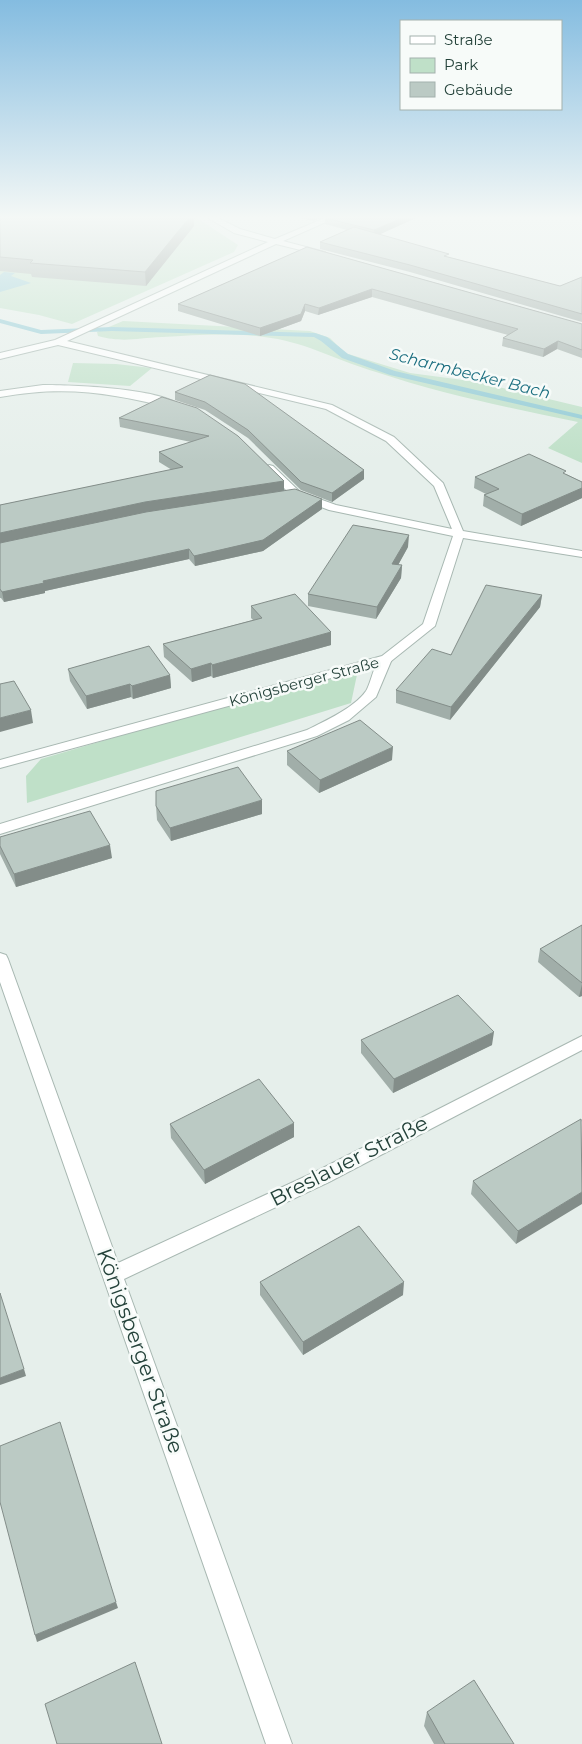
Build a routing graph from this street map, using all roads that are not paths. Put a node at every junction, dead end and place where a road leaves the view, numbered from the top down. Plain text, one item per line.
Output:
1 (153, 299) edge
2 (58, 342) junction
3 (0, 356) edge
4 (0, 394) edge
5 (182, 408) edge
6 (263, 462) edge
7 (296, 494) junction
8 (277, 497) edge
9 (459, 534) junction
10 (582, 554) edge
11 (386, 659) junction
12 (0, 764) edge
13 (0, 829) edge
14 (0, 959) edge
15 (582, 1042) edge
16 (113, 1276) junction
17 (279, 1744) edge

1 - 2 street
2 - 3 street
2 - 9 street
4 - 5 street
6 - 7 street
7 - 8 street
7 - 9 street
9 - 10 street
9 - 11 street, Königsberger Straße
11 - 12 street, Königsberger Straße
11 - 13 street
14 - 16 street, Königsberger Straße
15 - 16 street, Breslauer Straße
16 - 17 street, Königsberger Straße

